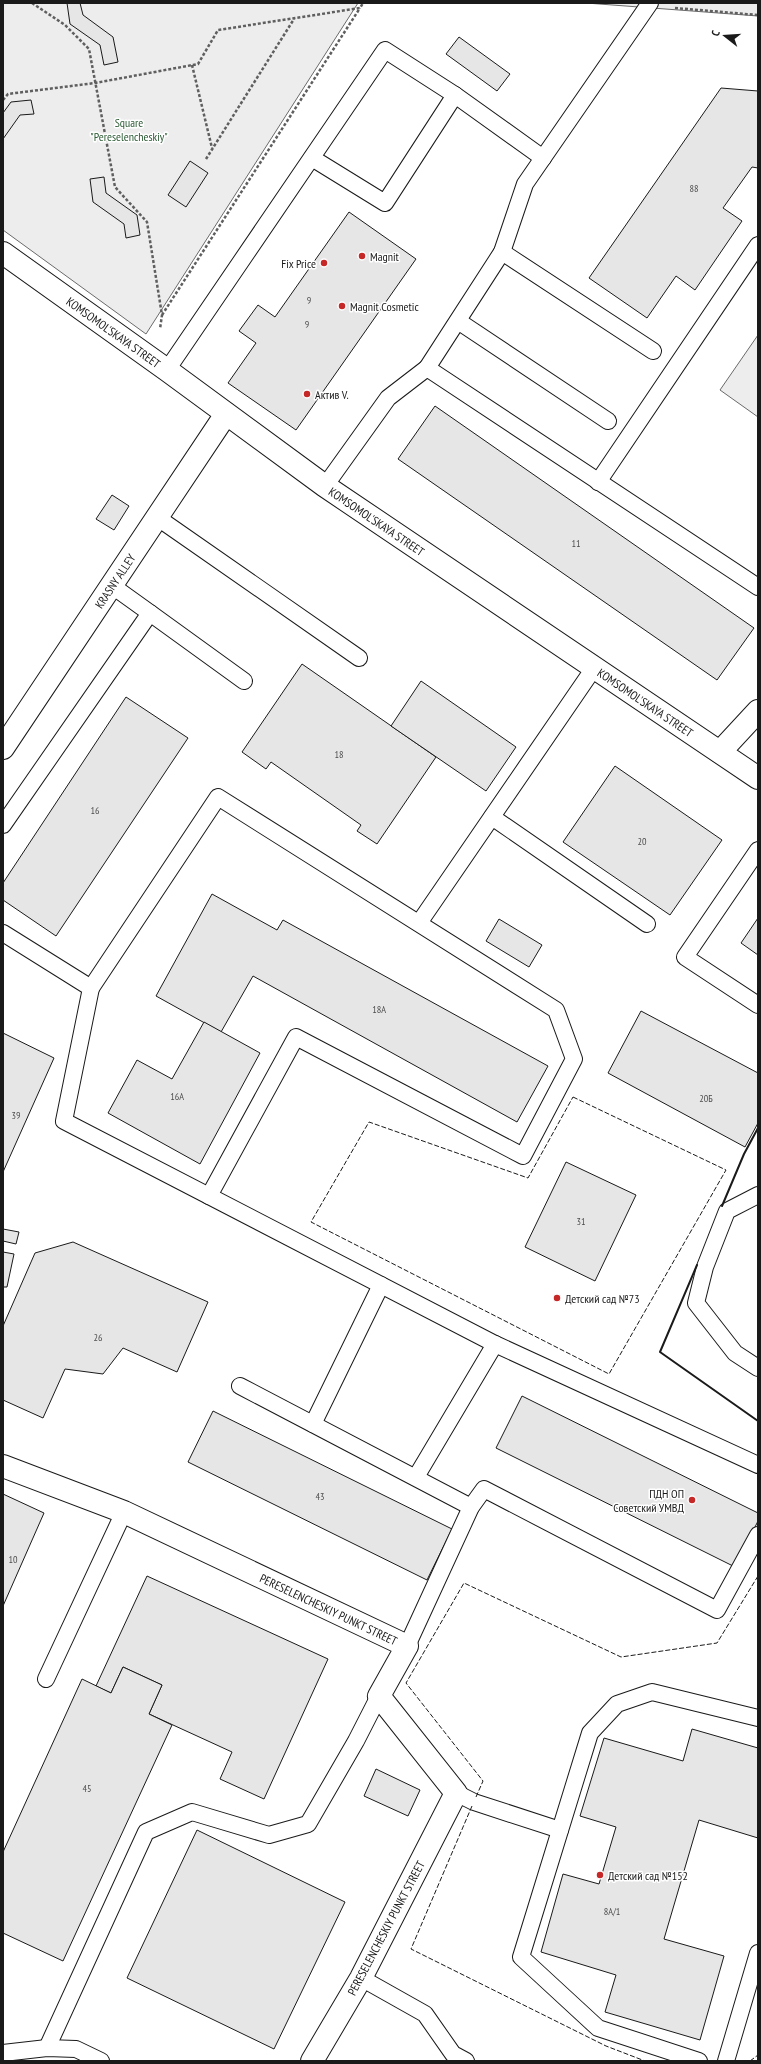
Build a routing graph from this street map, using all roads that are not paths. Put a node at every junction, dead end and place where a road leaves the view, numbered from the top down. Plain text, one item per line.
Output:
1 (650, 4) edge
2 (455, 95) junction
3 (312, 158) junction
4 (543, 158) junction
5 (758, 245) edge
6 (502, 252) junction
7 (3, 253) edge
8 (458, 321) junction
9 (654, 350) dead end
10 (427, 368) junction
11 (167, 370) junction
12 (226, 414) junction
13 (608, 421) dead end
14 (598, 482) junction
15 (325, 486) junction
16 (158, 518) junction
17 (111, 585) junction
18 (758, 587) edge
19 (150, 613) junction
20 (359, 658) dead end
21 (594, 668) junction
22 (244, 681) dead end
23 (758, 711) edge
24 (3, 748) edge
25 (720, 752) junction
26 (758, 778) edge
27 (492, 817) junction
28 (3, 825) edge
29 (758, 850) edge
30 (419, 923) junction
31 (647, 924) dead end
32 (3, 933) edge
33 (92, 988) junction
34 (758, 1005) edge
35 (758, 1195) edge
36 (209, 1196) junction
37 (381, 1285) junction
38 (495, 1344) junction
39 (758, 1368) edge
40 (240, 1386) dead end
41 (313, 1424) junction
42 (758, 1465) edge
43 (3, 1466) edge
44 (416, 1477) junction
45 (470, 1508) junction
46 (124, 1512) junction
47 (758, 1535) edge
48 (407, 1646) junction
49 (46, 1679) dead end
50 (379, 1696) junction
51 (758, 1718) edge
52 (456, 1793) junction
53 (560, 1830) junction
54 (758, 1953) edge
55 (361, 1978) junction
56 (47, 2048) junction
57 (3, 2053) edge
58 (101, 2061) edge
59 (312, 2061) edge
60 (466, 2061) edge
61 (699, 2061) edge
62 (726, 2061) edge

1 - 4 lane
2 - 3 lane
2 - 3 lane
2 - 4 lane
3 - 11 lane
4 - 6 lane
5 - 14 lane
6 - 8 lane
6 - 9 lane
7 - 11 street, KOMSOMOL'SKAYA STREET
8 - 10 lane
8 - 13 lane
10 - 14 lane
10 - 15 lane
11 - 12 street, KOMSOMOL'SKAYA STREET
12 - 15 street, KOMSOMOL'SKAYA STREET
12 - 16 street, KRASNY ALLEY
14 - 18 lane
15 - 21 street, KOMSOMOL'SKAYA STREET
16 - 17 street, KRASNY ALLEY
16 - 20 lane
17 - 19 lane
17 - 24 street, KRASNY ALLEY
19 - 22 lane
19 - 28 lane
21 - 25 street, KOMSOMOL'SKAYA STREET
21 - 27 lane
23 - 25 street
25 - 26 street, KOMSOMOL'SKAYA STREET
27 - 30 lane
27 - 31 lane
29 - 34 lane
30 - 33 lane
30 - 36 lane
32 - 33 lane
33 - 36 lane
35 - 39 lane
36 - 37 lane
37 - 38 lane
37 - 41 lane
38 - 42 lane
38 - 44 lane
40 - 41 lane
41 - 44 lane
43 - 46 street, PERESELENCHESKIY PUNKT STREET
44 - 45 lane
45 - 47 lane
45 - 48 lane
46 - 48 street, PERESELENCHESKIY PUNKT STREET
46 - 49 lane
48 - 50 street, PERESELENCHESKIY PUNKT STREET
50 - 52 street
50 - 56 lane
51 - 53 lane
52 - 53 lane
52 - 55 street, PERESELENCHESKIY PUNKT STREET
53 - 61 lane
54 - 62 lane
55 - 59 street, PERESELENCHESKIY PUNKT STREET
55 - 60 lane
56 - 57 lane
56 - 58 lane

